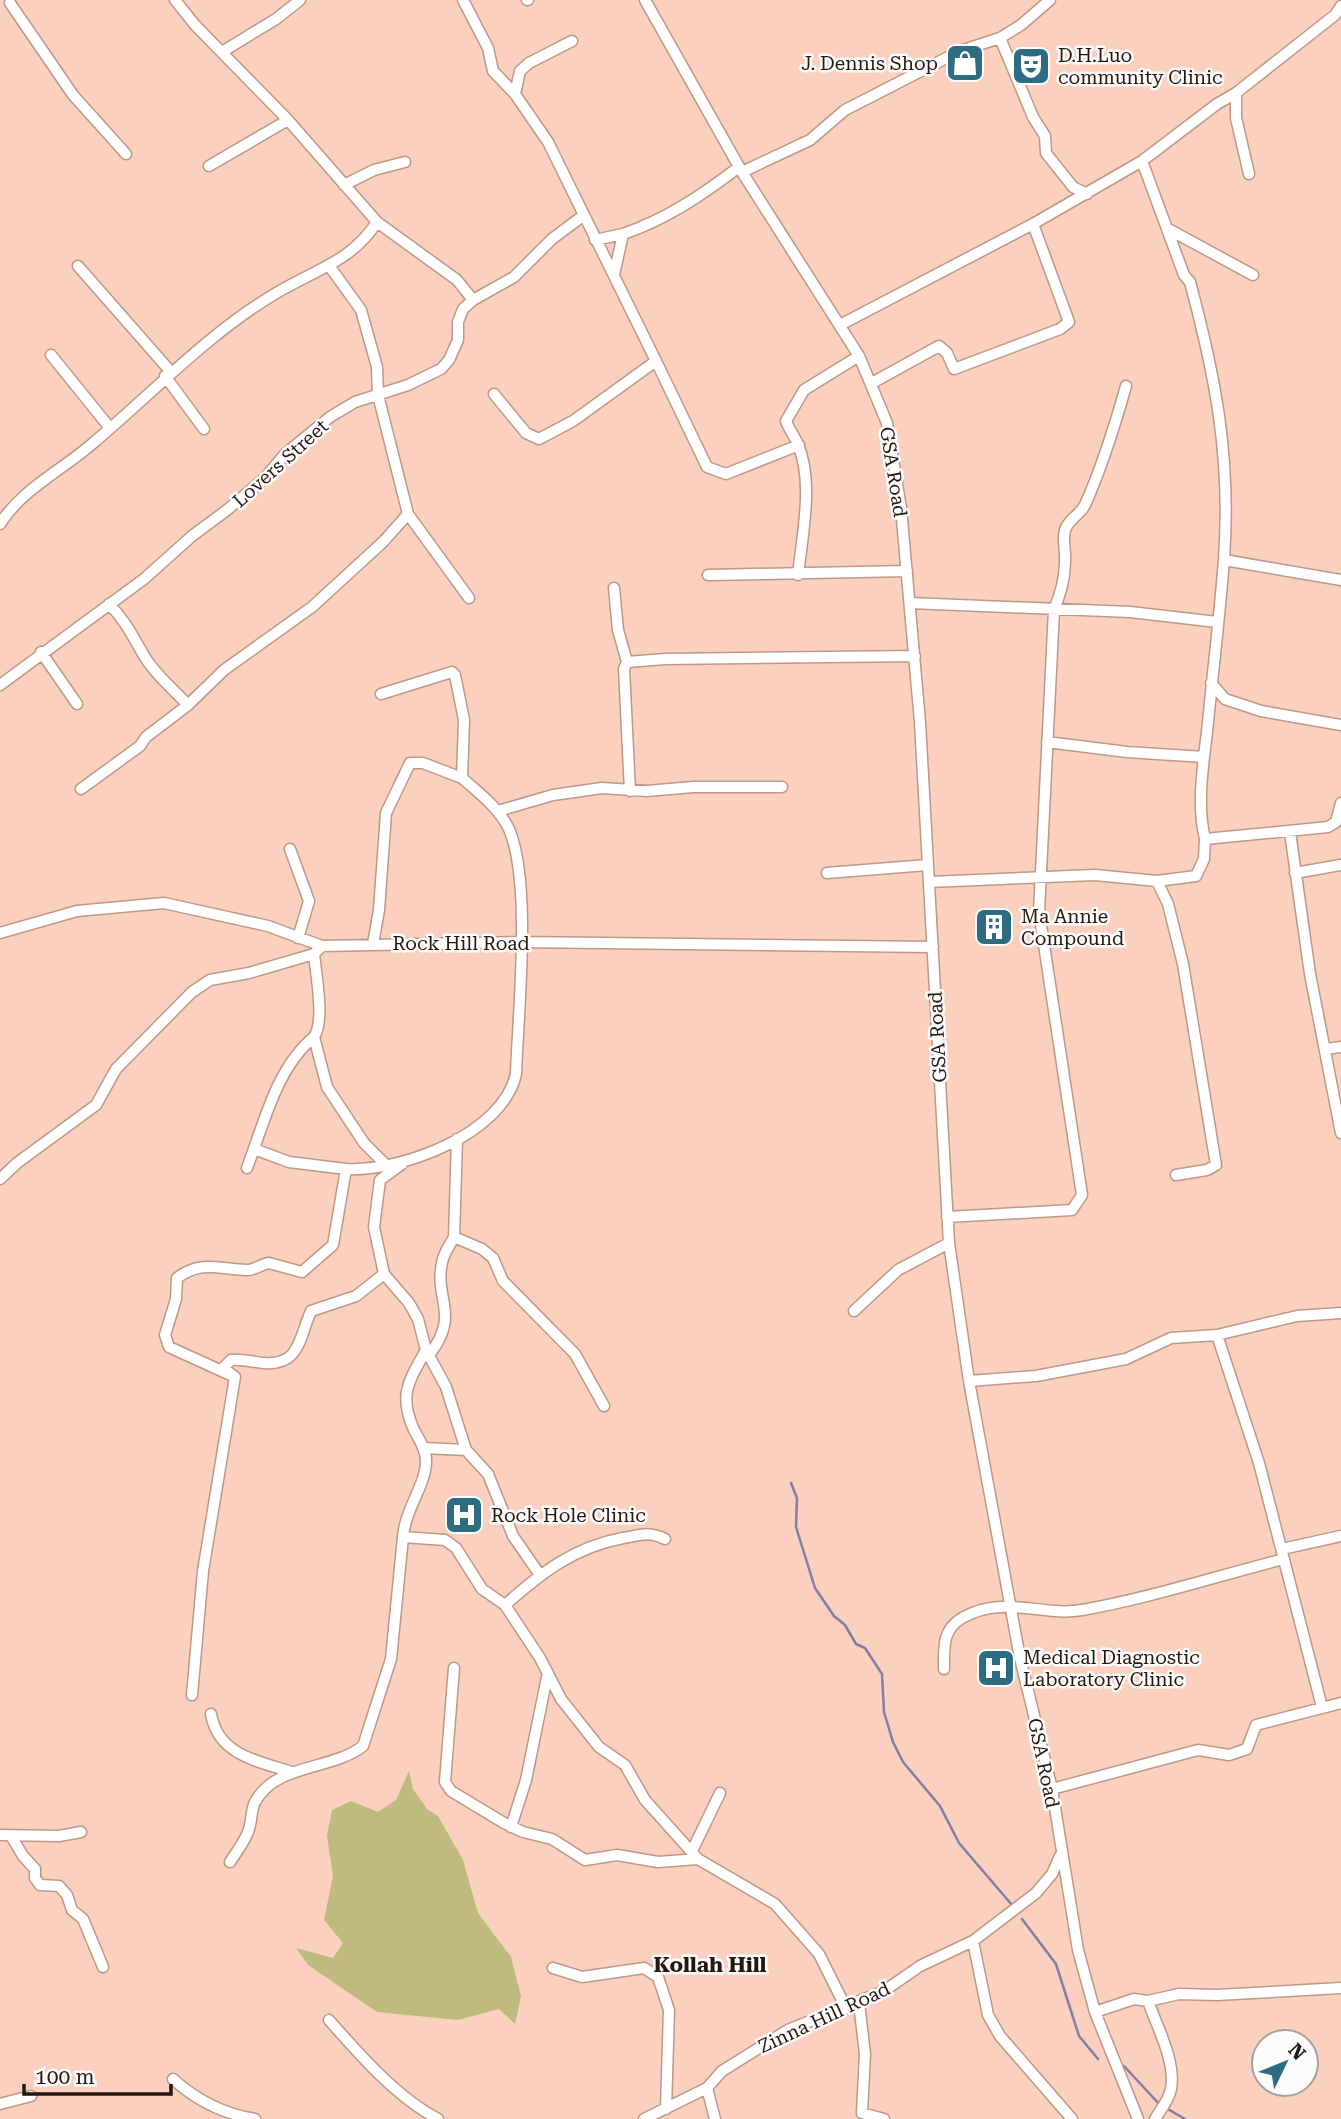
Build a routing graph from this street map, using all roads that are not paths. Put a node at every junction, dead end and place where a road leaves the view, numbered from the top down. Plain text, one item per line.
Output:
1 (175, 0) edge
2 (300, 0) edge
3 (463, 0) edge
4 (645, 0) edge
5 (1050, 0) edge
6 (11, 1) edge
7 (1341, 6) edge
8 (0, 10) edge
9 (1000, 38) junction
10 (572, 41) dead end
11 (222, 52) junction
12 (515, 93) junction
13 (1237, 93) junction
14 (288, 120) junction
15 (126, 154) dead end
16 (1142, 160) junction
17 (405, 162) dead end
18 (209, 166) dead end
19 (741, 170) junction
20 (1248, 174) dead end
21 (344, 185) junction
22 (1087, 194) junction
23 (584, 215) junction
24 (377, 222) junction
25 (1033, 224) junction
26 (1170, 230) junction
27 (623, 234) junction
28 (595, 240) junction
29 (78, 266) dead end
30 (330, 267) junction
31 (614, 275) junction
32 (1253, 275) dead end
33 (473, 300) junction
34 (840, 325) junction
35 (51, 355) dead end
36 (859, 356) junction
37 (656, 361) junction
38 (168, 374) junction
39 (872, 383) junction
40 (1126, 386) dead end
41 (494, 394) dead end
42 (379, 395) junction
43 (110, 428) junction
44 (204, 429) dead end
45 (799, 446) junction
46 (408, 514) junction
47 (0, 524) edge
48 (1224, 560) junction
49 (907, 571) junction
50 (708, 575) dead end
51 (798, 575) junction
52 (1341, 580) edge
53 (614, 588) dead end
54 (469, 598) dead end
55 (910, 603) junction
56 (109, 604) junction
57 (1054, 610) junction
58 (1217, 622) junction
59 (41, 652) junction
60 (915, 656) junction
61 (628, 662) junction
62 (1212, 683) junction
63 (0, 685) edge
64 (381, 694) dead end
65 (1225, 699) junction
66 (1210, 700) junction
67 (76, 704) dead end
68 (188, 705) junction
69 (1341, 725) edge
70 (1047, 743) junction
71 (1204, 757) junction
72 (462, 778) junction
73 (782, 787) dead end
74 (81, 789) dead end
75 (630, 791) junction
76 (1341, 803) edge
77 (498, 811) junction
78 (1290, 832) junction
79 (1205, 839) junction
80 (290, 849) dead end
81 (928, 865) junction
82 (1341, 865) edge
83 (827, 873) dead end
84 (1296, 873) junction
85 (1040, 876) junction
86 (1157, 881) junction
87 (929, 882) junction
88 (0, 933) edge
89 (298, 938) junction
90 (521, 942) junction
91 (373, 944) junction
92 (322, 946) junction
93 (933, 947) junction
94 (314, 954) junction
95 (314, 1037) junction
96 (1341, 1047) edge
97 (1326, 1049) junction
98 (1341, 1133) edge
99 (457, 1139) junction
100 (254, 1149) junction
101 (405, 1162) junction
102 (387, 1166) junction
103 (247, 1168) dead end
104 (346, 1169) junction
105 (1176, 1175) dead end
106 (0, 1179) edge
107 (947, 1217) junction
108 (454, 1237) junction
109 (949, 1243) junction
110 (384, 1273) junction
111 (854, 1311) dead end
112 (1341, 1313) edge
113 (1217, 1335) junction
114 (428, 1352) junction
115 (235, 1377) junction
116 (969, 1381) junction
117 (604, 1406) dead end
118 (423, 1448) junction
119 (466, 1450) junction
120 (1341, 1536) edge
121 (403, 1537) junction
122 (666, 1539) dead end
123 (1283, 1554) junction
124 (540, 1574) junction
125 (1012, 1604) junction
126 (505, 1605) junction
127 (454, 1668) dead end
128 (944, 1670) dead end
129 (547, 1677) junction
130 (192, 1695) dead end
131 (1341, 1703) edge
132 (1322, 1707) junction
133 (211, 1714) dead end
134 (292, 1772) junction
135 (1052, 1789) junction
136 (720, 1793) dead end
137 (511, 1827) junction
138 (81, 1832) dead end
139 (0, 1835) edge
140 (12, 1836) junction
141 (695, 1855) junction
142 (1060, 1855) junction
143 (230, 1861) dead end
144 (973, 1941) junction
145 (103, 1967) dead end
146 (553, 1968) dead end
147 (1341, 1989) edge
148 (1148, 2001) junction
149 (859, 2003) junction
150 (846, 2008) junction
151 (1095, 2012) junction
152 (329, 2020) dead end
153 (173, 2079) dead end
154 (707, 2088) junction
155 (31, 2096) dead end
156 (0, 2104) edge
157 (666, 2109) junction
158 (1157, 2117) edge
159 (255, 2119) edge
160 (438, 2119) edge
161 (644, 2119) edge
162 (715, 2119) edge
163 (884, 2119) edge
164 (1072, 2119) edge
165 (1138, 2119) edge

1 - 11 street
2 - 11 street
3 - 12 street
4 - 19 street, GSA Road
5 - 9 street
6 - 8 street
6 - 15 street
7 - 13 street
9 - 19 street
9 - 22 street
10 - 12 street
11 - 14 street
12 - 23 street
13 - 16 street
13 - 20 street
14 - 18 street
14 - 21 street
16 - 22 street
16 - 26 street
17 - 21 street
19 - 27 street
19 - 34 street, GSA Road
21 - 24 street
22 - 25 street
23 - 28 street
23 - 33 street
24 - 30 street
24 - 33 street
25 - 34 street
25 - 39 street
26 - 32 street
26 - 48 street
27 - 28 street
27 - 31 street
28 - 31 street
29 - 38 street
30 - 38 street
30 - 42 street
31 - 37 street
33 - 42 street, Lovers Street
34 - 36 street, GSA Road
35 - 43 street
36 - 39 street, GSA Road
36 - 45 street
37 - 41 street
37 - 45 street
38 - 43 street
38 - 44 street
39 - 49 street, GSA Road
40 - 57 street
42 - 46 street
42 - 56 street, Lovers Street
43 - 47 street
45 - 51 street
46 - 54 street
46 - 68 street
48 - 52 street
48 - 58 street
49 - 51 street
49 - 55 street, GSA Road
50 - 51 street
53 - 61 street
55 - 57 street
55 - 60 street, GSA Road
56 - 59 street, Lovers Street
56 - 68 street
57 - 58 street
57 - 70 street
58 - 62 street
59 - 63 street, Lovers Street
59 - 67 street
60 - 61 street
60 - 81 street, GSA Road
61 - 75 street
62 - 65 street
62 - 66 street
64 - 72 street
65 - 66 street
65 - 69 street
66 - 71 street
68 - 74 street
70 - 71 street
70 - 85 street
71 - 79 street
72 - 77 street
72 - 91 street
73 - 75 street
75 - 77 street
76 - 78 street
77 - 90 street
78 - 79 street
78 - 84 street
79 - 86 street
80 - 89 street
81 - 83 street
81 - 87 street, GSA Road
82 - 84 street
84 - 97 street
85 - 86 street
85 - 87 street
85 - 107 street
86 - 105 street
87 - 93 street, GSA Road
88 - 89 street, Rock Hill Road
89 - 92 street, Rock Hill Road
90 - 91 street, Rock Hill Road
90 - 93 street, Rock Hill Road
90 - 99 street
91 - 92 street, Rock Hill Road
92 - 94 street
93 - 107 street, GSA Road
94 - 95 street
94 - 106 street
95 - 100 street
95 - 102 street
96 - 97 street
97 - 98 street
99 - 101 street
99 - 108 street
100 - 103 street
100 - 104 street
101 - 102 street
101 - 110 street
102 - 104 street
104 - 115 street
107 - 109 street, GSA Road
108 - 114 street
108 - 117 street
109 - 111 street
109 - 116 street, GSA Road
110 - 114 street
110 - 115 street
112 - 113 street
113 - 116 street
113 - 123 street
114 - 118 street
114 - 119 street
115 - 130 street
116 - 125 street, GSA Road
118 - 119 street
118 - 121 street
119 - 124 street
120 - 123 street
121 - 126 street
121 - 134 street
122 - 124 street
123 - 125 street
123 - 132 street
124 - 126 street
125 - 128 street
125 - 135 street, GSA Road
126 - 129 street
127 - 137 street
129 - 137 street
129 - 141 street
131 - 132 street
132 - 135 street
133 - 134 street
134 - 143 street
135 - 142 street, GSA Road
136 - 141 street
137 - 141 street
138 - 140 street
139 - 140 street
140 - 145 street
141 - 150 street
142 - 144 street, Zinna Hill Road
142 - 151 street, GSA Road
144 - 149 street, Zinna Hill Road
144 - 164 street
146 - 157 street
147 - 148 street
148 - 151 street
148 - 158 street
149 - 150 street, Zinna Hill Road
149 - 163 street
150 - 154 street, Zinna Hill Road
151 - 165 street, GSA Road
152 - 160 street
153 - 159 street
154 - 157 street, Zinna Hill Road
154 - 162 street
155 - 156 street
157 - 161 street, Zinna Hill Road

